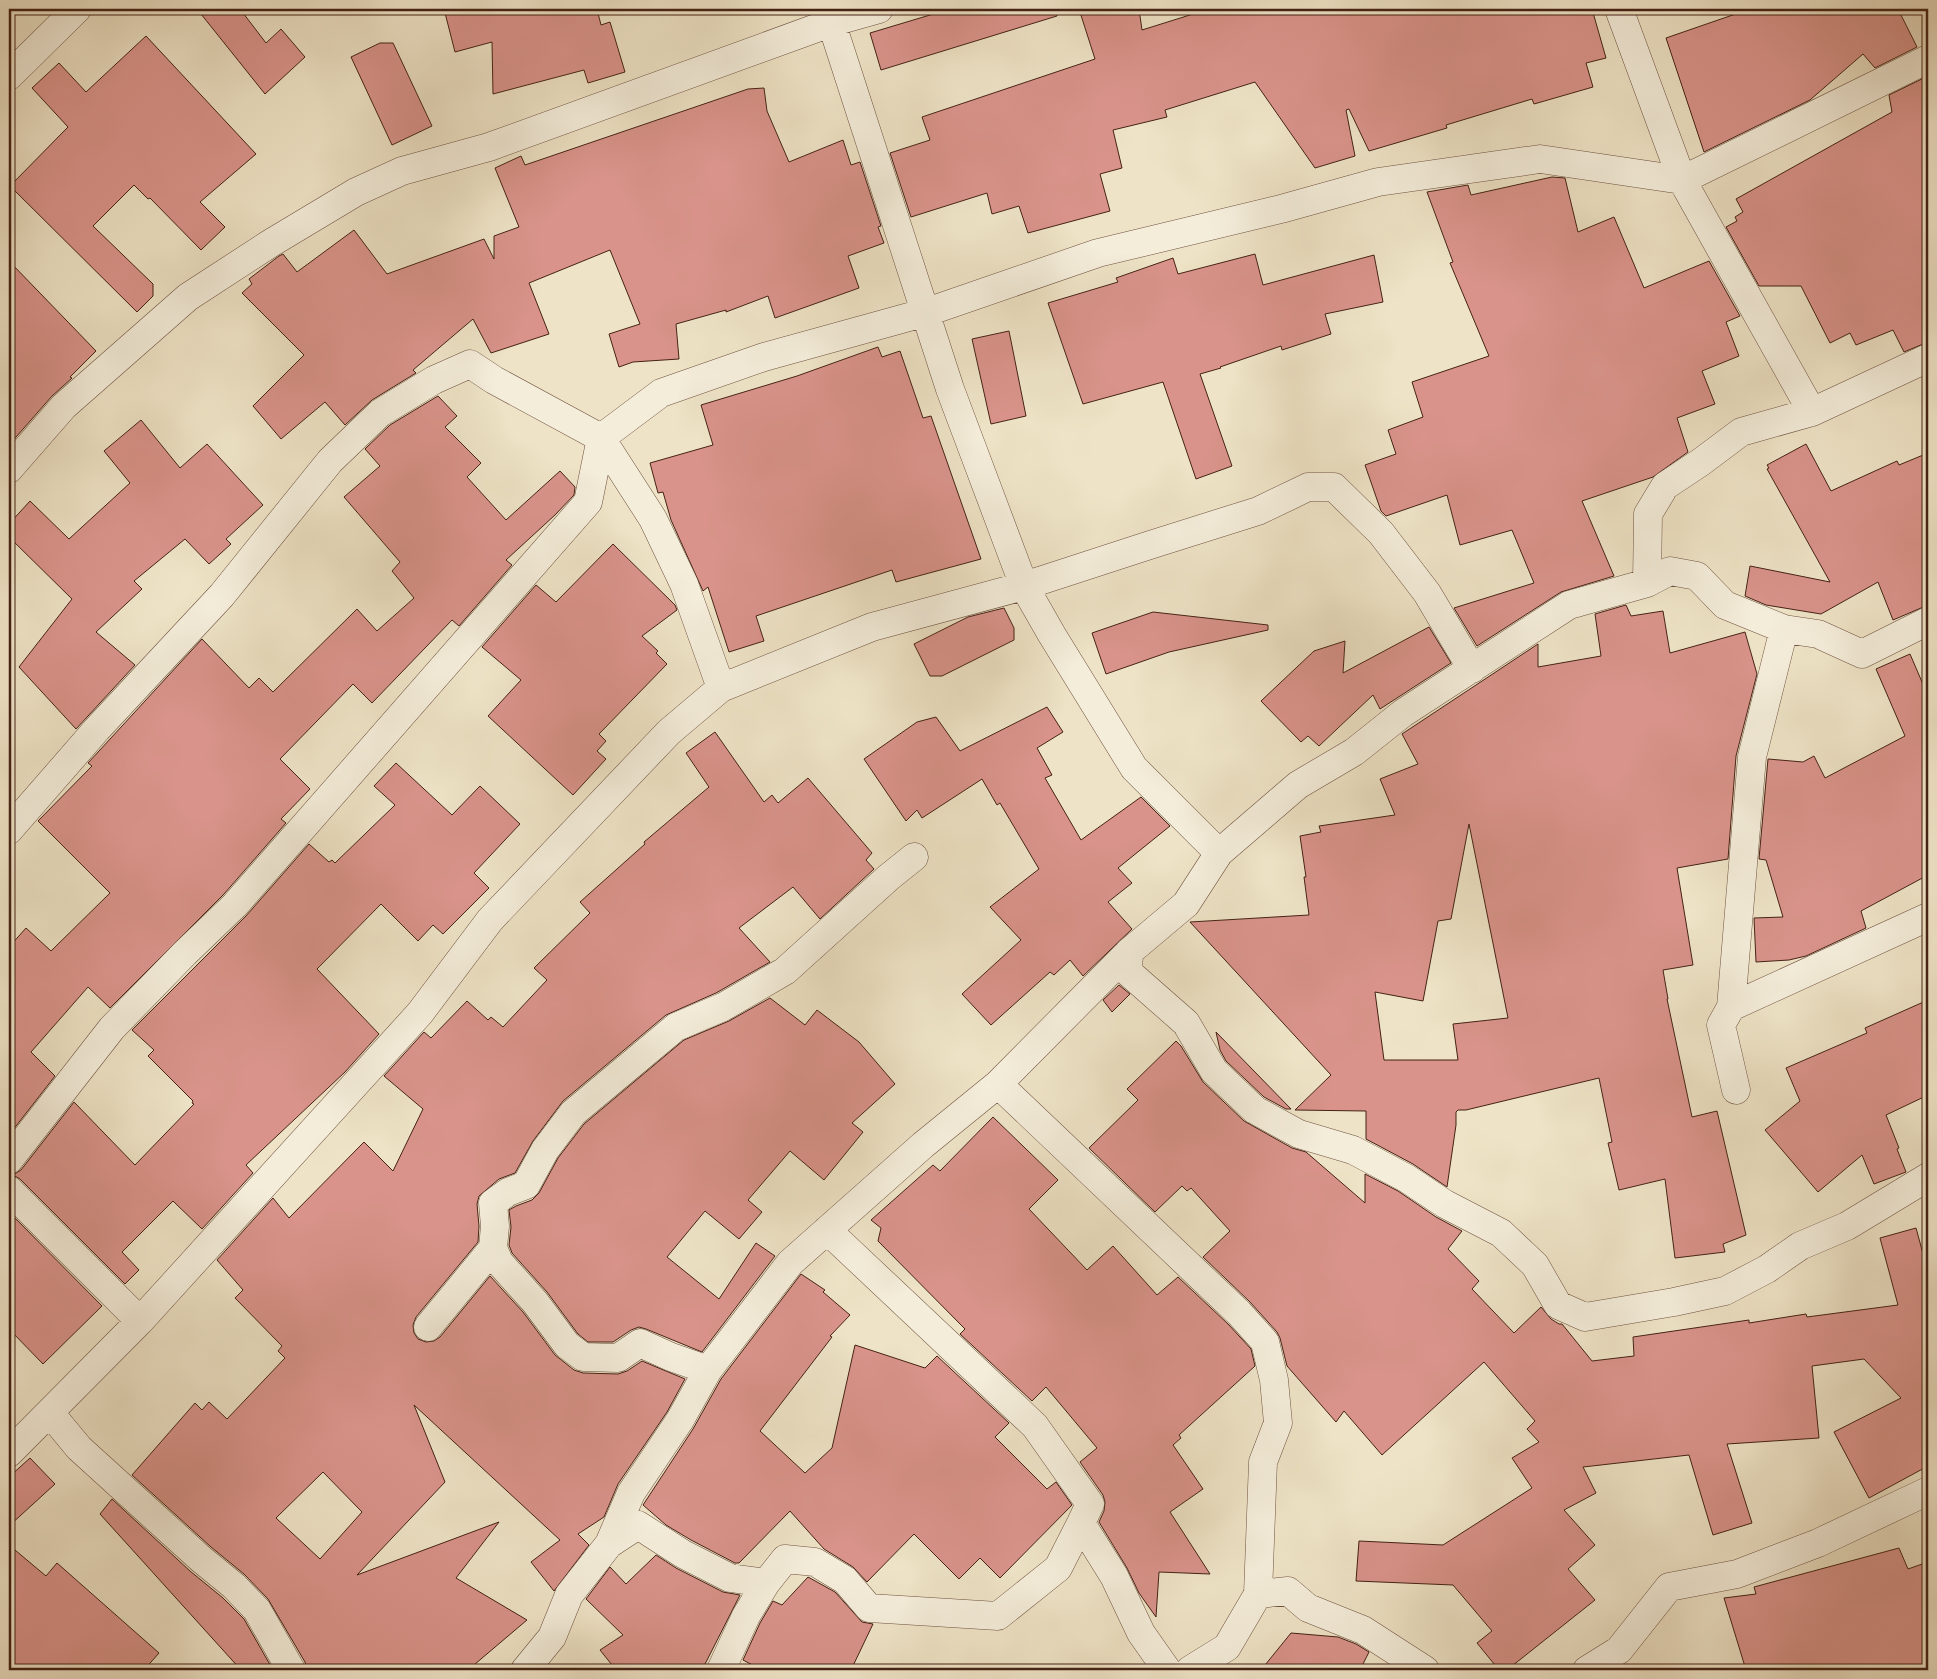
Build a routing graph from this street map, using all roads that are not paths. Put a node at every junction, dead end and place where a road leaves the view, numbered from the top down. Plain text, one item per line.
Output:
1 (77, 9) edge
2 (879, 9) edge
3 (1619, 9) edge
4 (830, 15) edge
5 (1928, 59) edge
6 (9, 76) edge
7 (1682, 180) junction
8 (926, 312) junction
9 (1928, 358) edge
10 (1812, 412) junction
11 (601, 438) junction
12 (9, 469) edge
13 (1647, 583) junction
14 (1024, 586) junction
15 (1928, 621) edge
16 (1784, 629) junction
17 (1472, 669) junction
18 (721, 688) junction
19 (9, 830) edge
20 (1219, 853) junction
21 (914, 857) dead end
22 (1928, 917) edge
23 (1129, 952) junction
24 (1731, 1007) junction
25 (998, 1084) junction
26 (1736, 1090) dead end
27 (9, 1160) edge
28 (1928, 1177) edge
29 (9, 1190) edge
30 (827, 1230) junction
31 (493, 1248) junction
32 (140, 1321) junction
33 (428, 1327) dead end
34 (708, 1370) junction
35 (50, 1413) junction
36 (9, 1453) edge
37 (1928, 1491) edge
38 (1081, 1523) junction
39 (609, 1544) junction
40 (766, 1583) junction
41 (1258, 1594) junction
42 (291, 1670) edge
43 (525, 1670) edge
44 (720, 1670) edge
45 (1167, 1670) edge
46 (1190, 1670) edge
47 (1425, 1670) edge
48 (1587, 1670) edge

1 - 6 street
2 - 4 street
3 - 7 street
4 - 8 street
4 - 12 street
5 - 7 street
7 - 8 street
7 - 10 street
8 - 11 street
8 - 14 street
9 - 10 street
10 - 13 street
11 - 18 street
11 - 19 street
11 - 27 street
13 - 16 street
13 - 17 street
14 - 17 street
14 - 18 street
14 - 20 street
15 - 16 street
16 - 24 street
17 - 20 street
18 - 32 street
20 - 23 street
21 - 31 street
22 - 24 street
23 - 25 street
23 - 28 street
24 - 26 street
25 - 30 street
25 - 41 street
29 - 32 street
30 - 34 street
30 - 38 street
31 - 33 street
31 - 34 street
32 - 35 street
34 - 39 street
35 - 36 street
35 - 42 street
37 - 48 street
38 - 40 street
38 - 45 street
39 - 40 street
39 - 43 street
40 - 44 street
41 - 46 street
41 - 47 street

